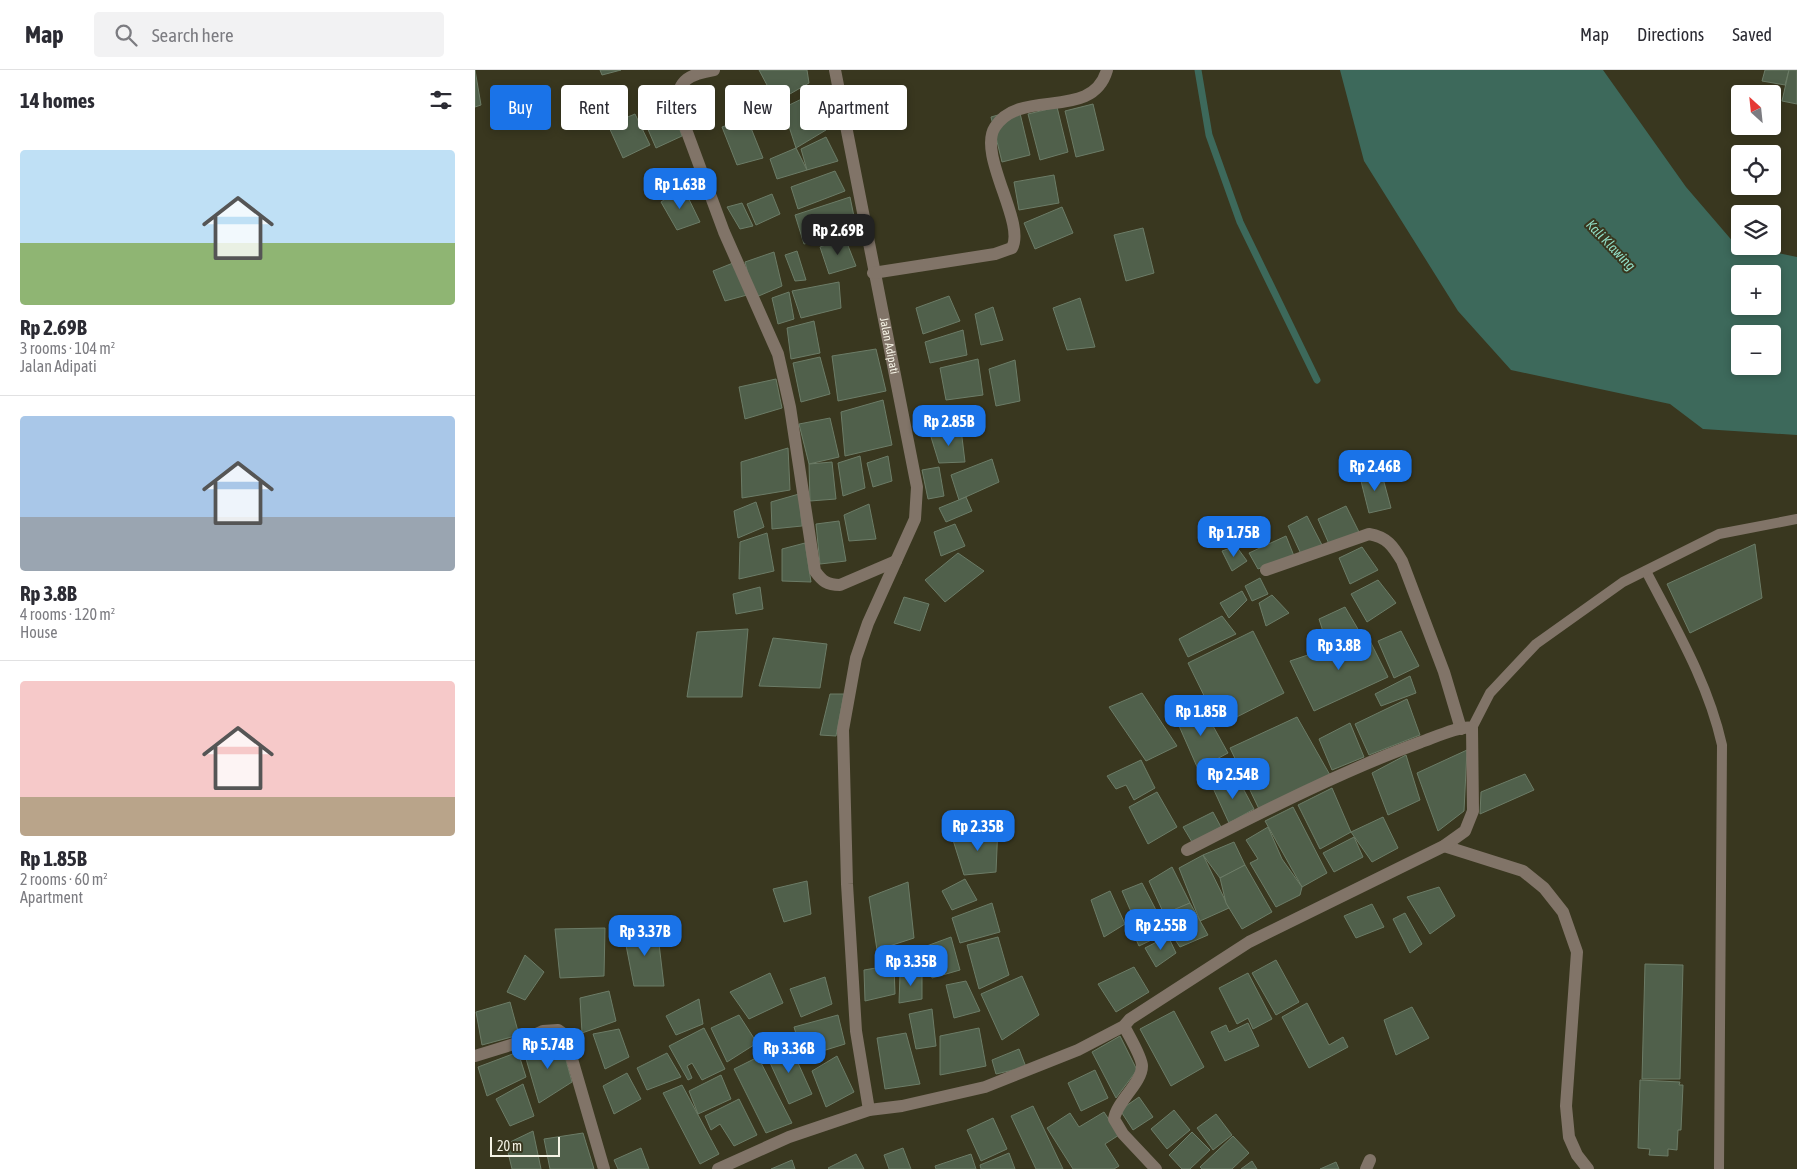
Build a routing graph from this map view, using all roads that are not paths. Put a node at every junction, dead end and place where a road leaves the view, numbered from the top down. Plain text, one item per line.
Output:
1 (714, 70) edge
2 (835, 70) edge
3 (1107, 70) edge
4 (873, 273) junction
5 (1797, 519) edge
6 (896, 561) junction
7 (1266, 570) dead end
8 (1646, 570) junction
9 (1466, 728) junction
10 (1444, 846) junction
11 (1187, 850) dead end
12 (1124, 1026) junction
13 (475, 1056) edge
14 (869, 1110) junction
15 (604, 1169) edge
16 (718, 1169) edge
17 (1156, 1169) edge
18 (1588, 1169) edge
19 (1719, 1169) edge

1 - 6 street
2 - 4 street, Jalan Adipati
3 - 4 street
4 - 6 street, Jalan Adipati
5 - 8 lane
6 - 14 street, Jalan Adipati
7 - 9 street
8 - 9 lane
8 - 19 lane
9 - 10 street
9 - 11 street
10 - 12 street
10 - 18 street
12 - 14 street
12 - 17 street
13 - 15 street
14 - 16 street

